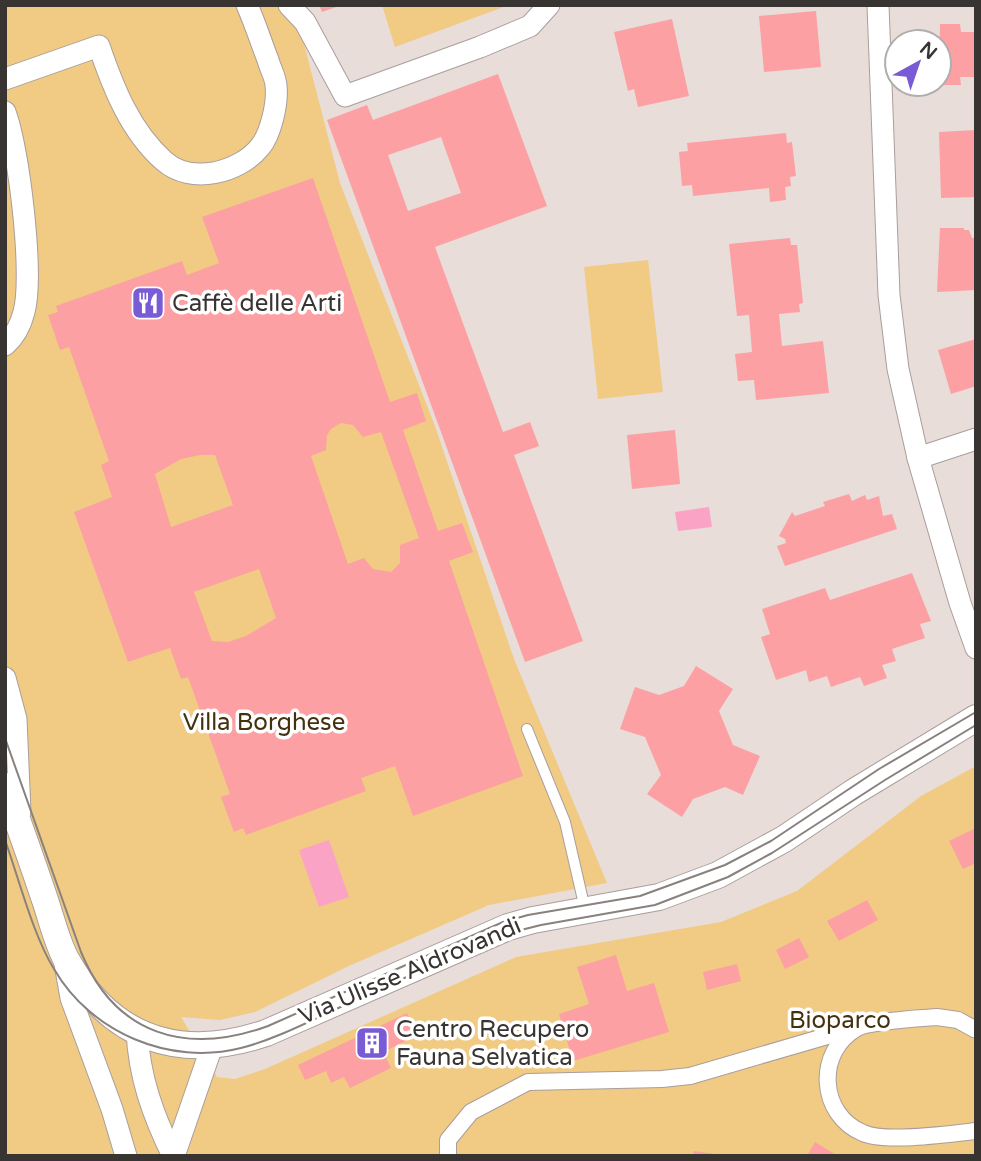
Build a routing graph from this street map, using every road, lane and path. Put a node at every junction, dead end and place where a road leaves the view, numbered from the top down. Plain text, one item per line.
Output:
1 (247, 5) edge
2 (289, 5) edge
3 (549, 5) edge
4 (878, 5) edge
5 (5, 79) edge
6 (5, 112) edge
7 (15, 237) edge
8 (5, 345) edge
9 (976, 439) edge
10 (918, 458) junction
11 (976, 648) edge
12 (5, 678) edge
13 (976, 719) edge
14 (527, 729) dead end
15 (5, 786) edge
16 (21, 832) junction
17 (585, 912) junction
18 (64, 956) junction
19 (858, 1027) junction
20 (975, 1029) edge
21 (137, 1031) junction
22 (212, 1046) junction
23 (976, 1131) edge
24 (126, 1156) edge
25 (173, 1156) edge
26 (448, 1156) edge

1 - 5 street
2 - 3 street
4 - 10 street
6 - 7 street
7 - 8 street
9 - 10 street
10 - 11 street
12 - 16 street
13 - 17 street, Via Ulisse Aldrovandi
14 - 17 lane
15 - 16 street, Via Ulisse Aldrovandi
16 - 18 street, Via Ulisse Aldrovandi
17 - 22 street, Via Ulisse Aldrovandi
18 - 21 street, Via Ulisse Aldrovandi
18 - 24 street
19 - 20 street
19 - 23 street
19 - 26 street
21 - 22 street, Via Ulisse Aldrovandi
21 - 25 street
22 - 25 street

